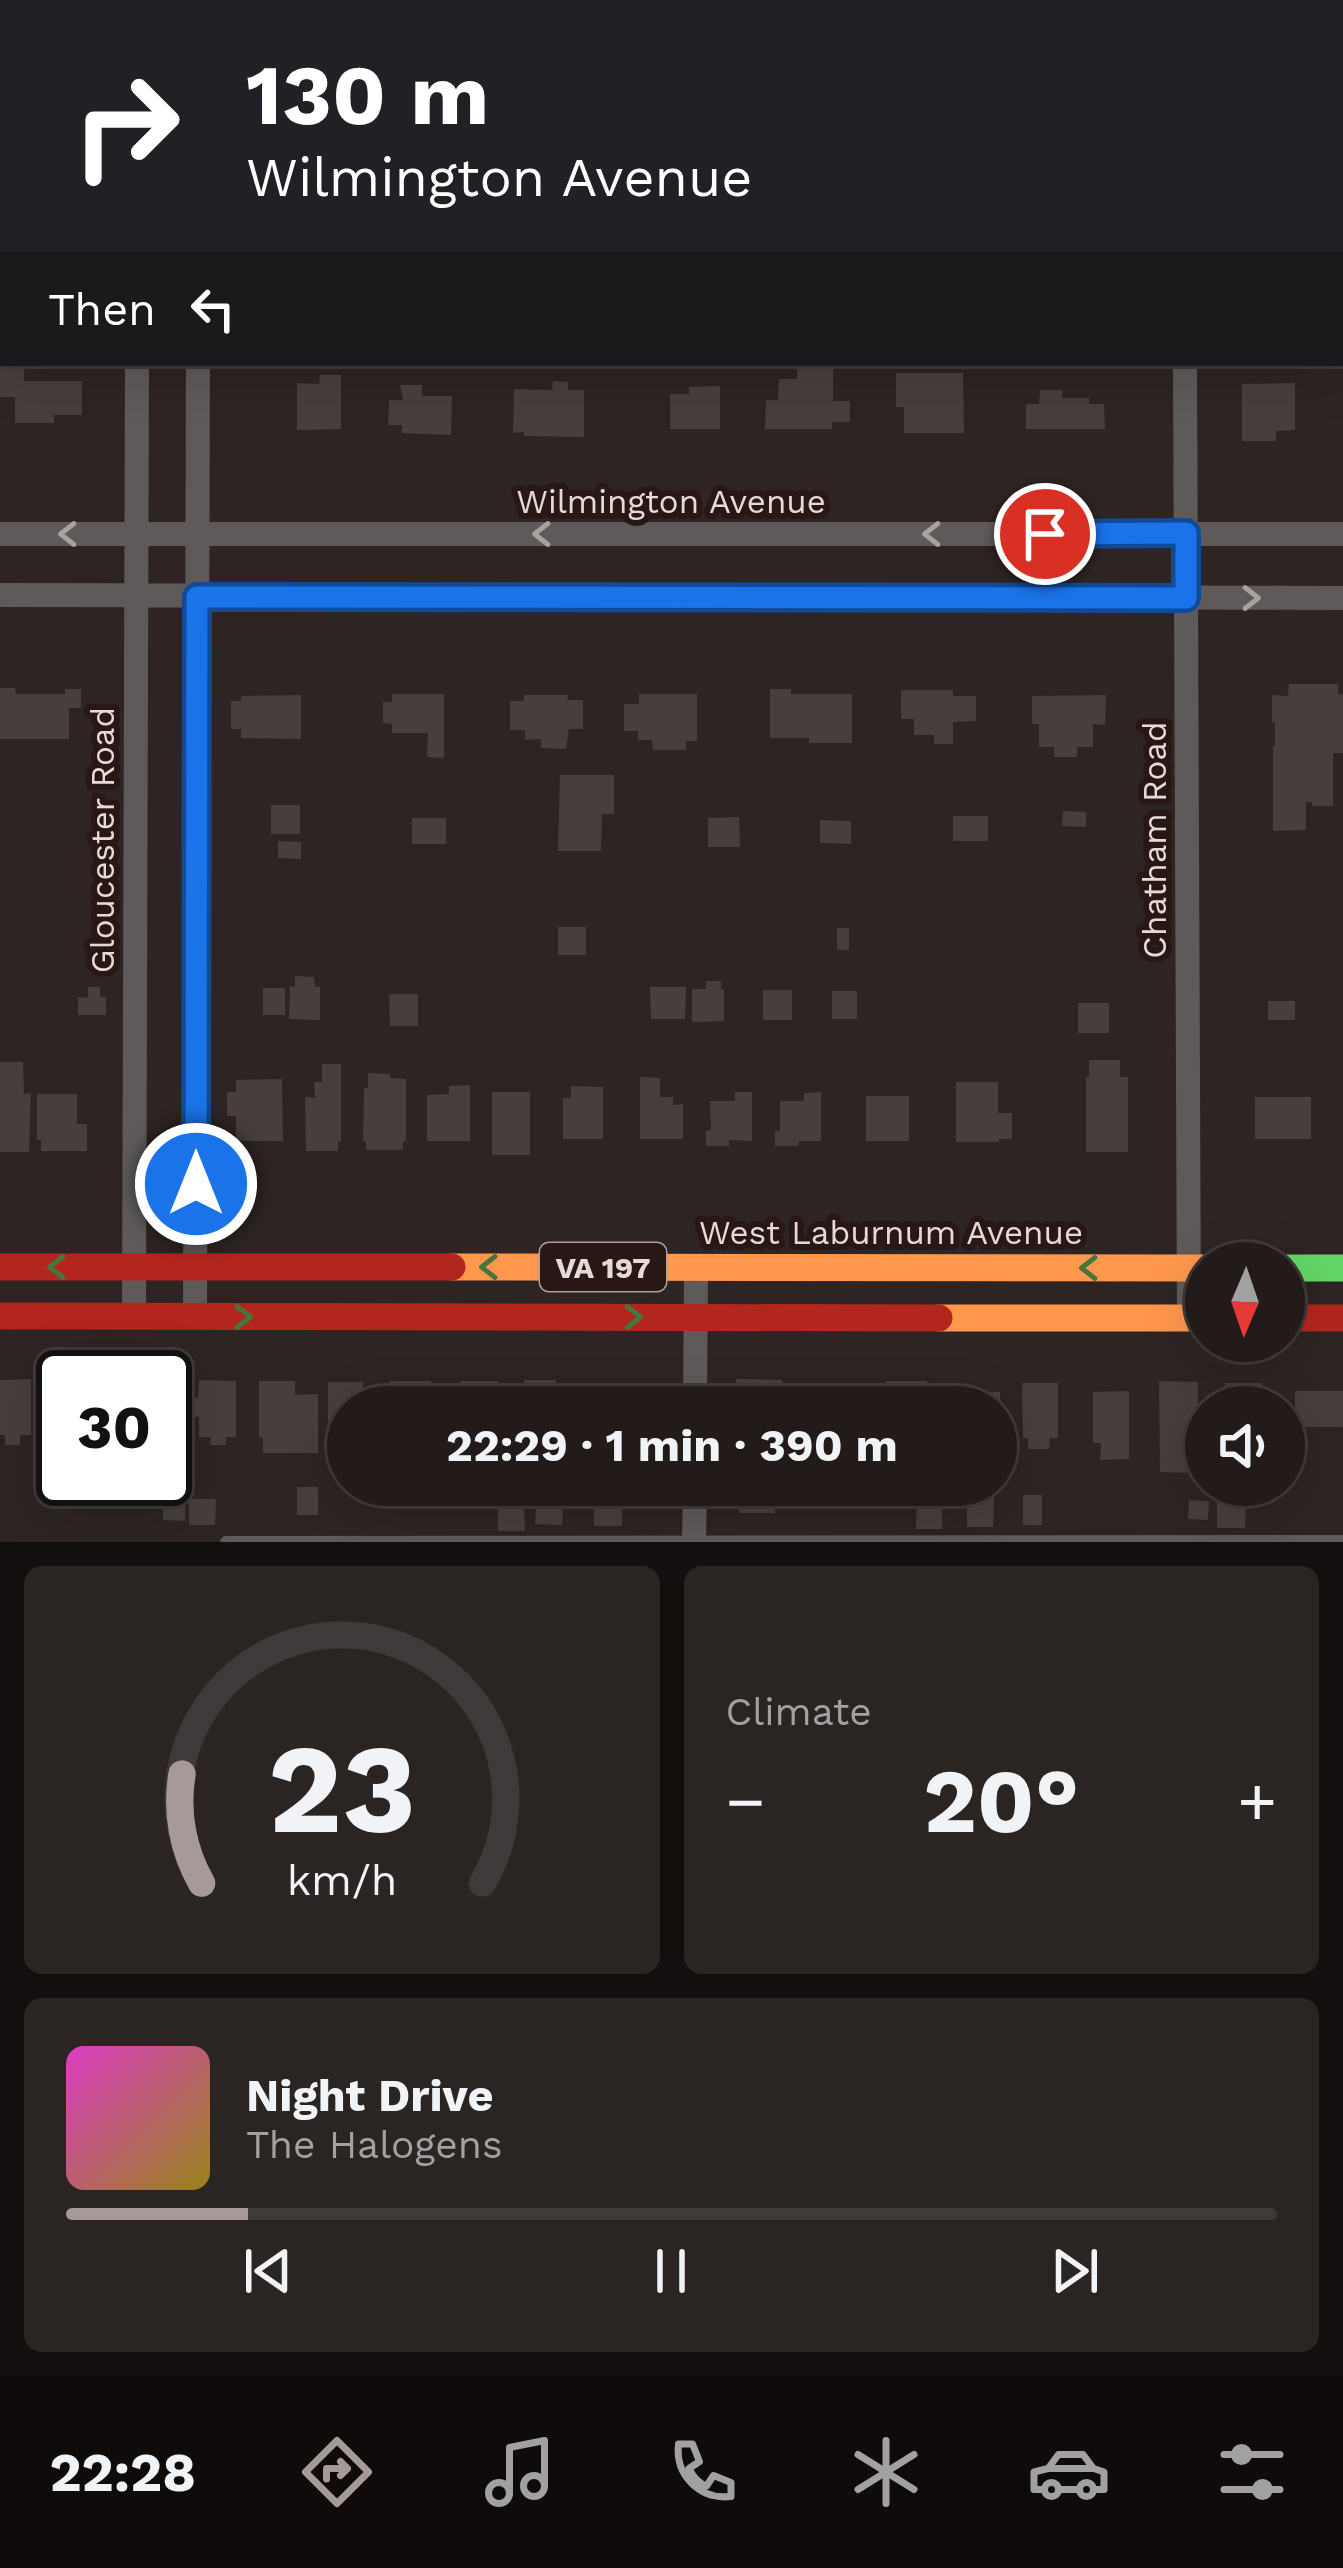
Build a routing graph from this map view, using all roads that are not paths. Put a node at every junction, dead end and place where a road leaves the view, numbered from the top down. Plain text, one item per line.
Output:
1 (136, 366) edge
2 (198, 366) edge
3 (1185, 366) edge
4 (0, 533) edge
5 (1186, 533) junction
6 (136, 534) junction
7 (1343, 534) edge
8 (198, 535) junction
9 (0, 595) edge
10 (136, 596) junction
11 (197, 597) junction
12 (1186, 598) junction
13 (1343, 598) edge
14 (1197, 1242) edge
15 (0, 1267) edge
16 (134, 1267) junction
17 (195, 1267) junction
18 (696, 1268) junction
19 (1185, 1268) edge
20 (1305, 1268) edge
21 (1343, 1268) edge
22 (0, 1316) edge
23 (134, 1316) junction
24 (695, 1316) junction
25 (195, 1317) junction
26 (1185, 1318) edge
27 (1305, 1318) edge
28 (1343, 1318) edge
29 (695, 1386) edge
30 (694, 1506) edge
31 (1343, 1540) edge
32 (694, 1541) edge
33 (226, 1542) edge

1 - 6 street, Gloucester Road
2 - 8 street
3 - 5 street, Chatham Road
6 -> 4 street, Wilmington Avenue
5 - 7 street, Wilmington Avenue
5 -> 8 street, Wilmington Avenue
5 - 12 street, Chatham Road
6 - 8 street, Wilmington Avenue
6 - 10 street, Gloucester Road
8 - 11 street
9 - 10 street
10 - 11 street
10 - 16 street, Gloucester Road
11 - 12 street
11 - 17 street
12 -> 13 street
12 - 14 street, Chatham Road
16 -> 15 main road, West Laburnum Avenue / VA 197
16 - 17 main road, West Laburnum Avenue / VA 197
16 - 23 street, Gloucester Road
18 -> 17 main road, West Laburnum Avenue / VA 197
17 - 25 street
19 -> 18 main road, West Laburnum Avenue / VA 197
18 - 24 street
20 - 21 main road
22 - 23 main road, VA 197
23 - 25 main road, VA 197
25 -> 24 main road, VA 197
24 - 26 main road, VA 197
24 - 29 street
27 - 28 main road
30 - 32 street
31 - 32 lane
32 - 33 lane

